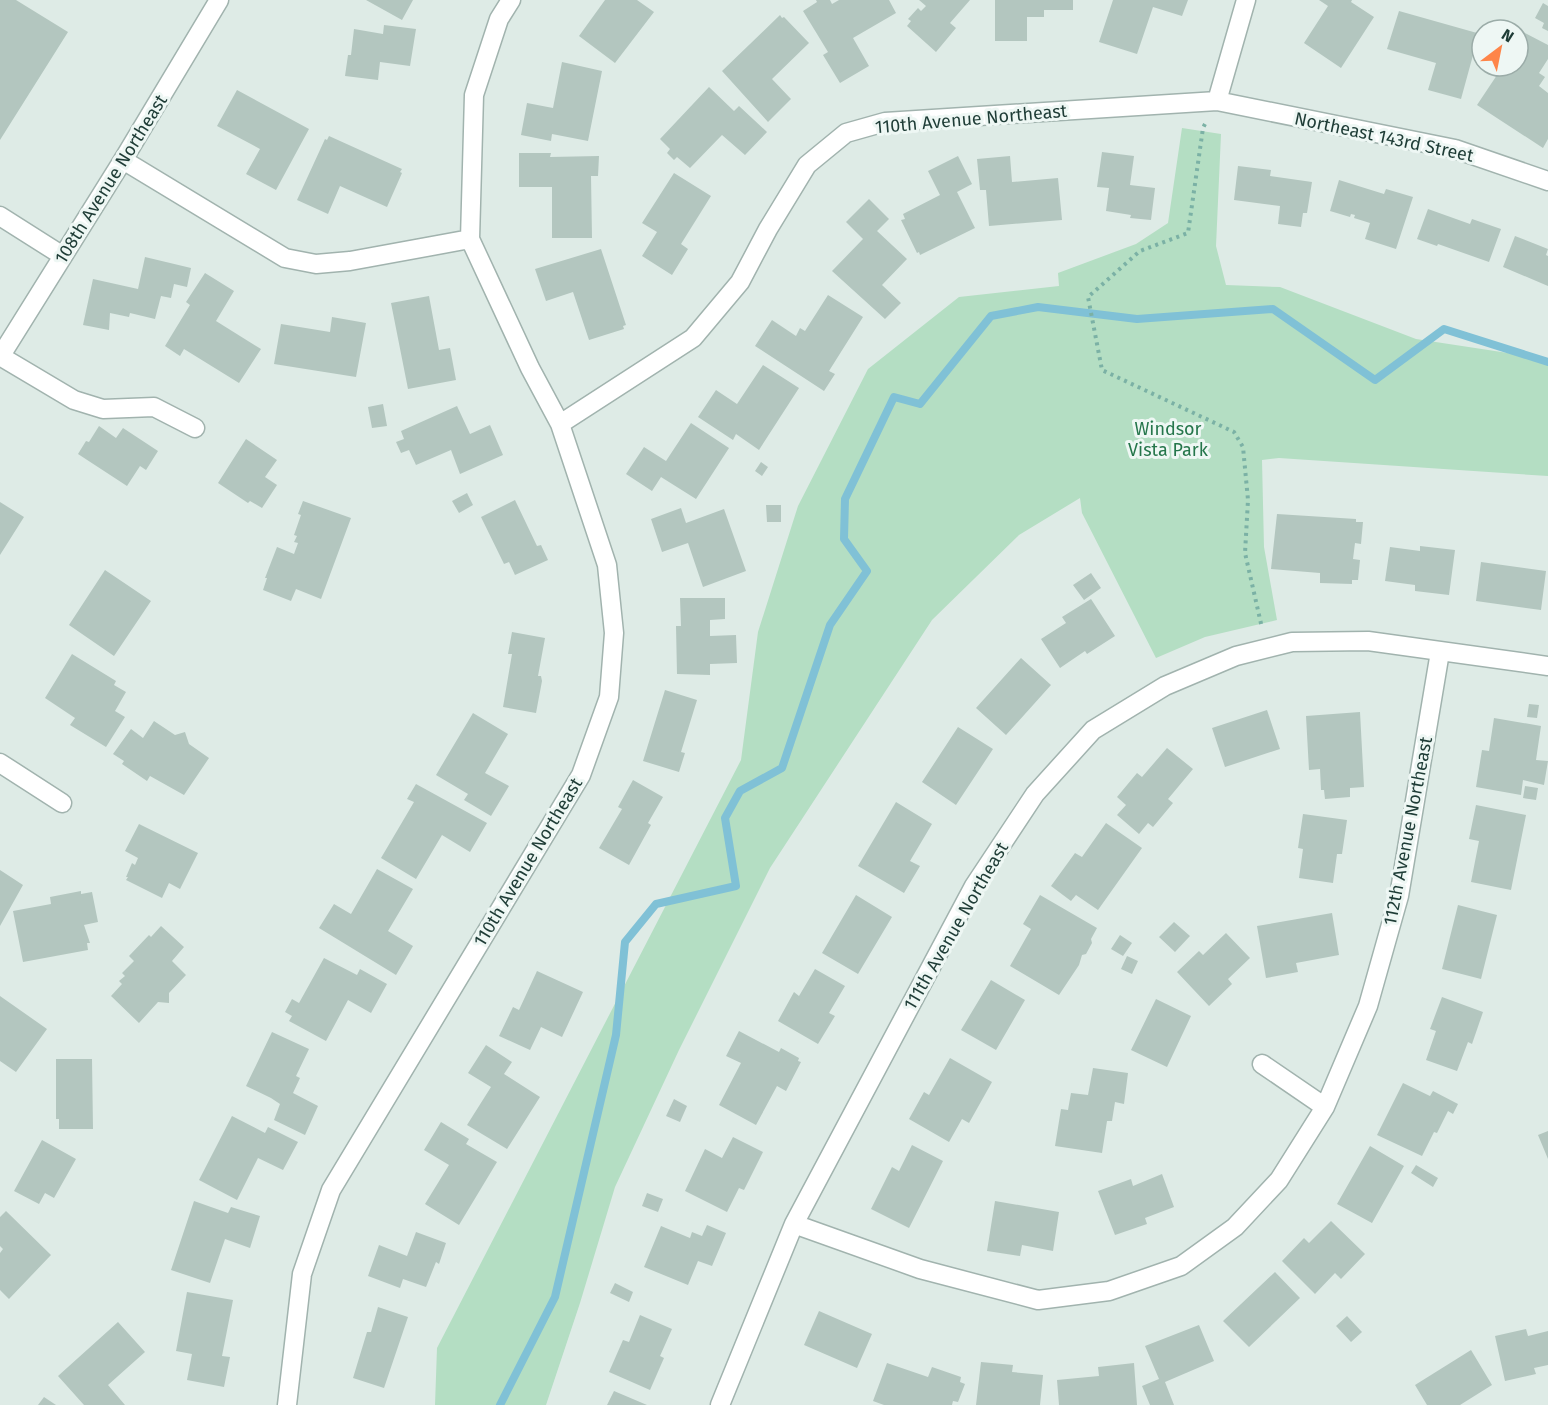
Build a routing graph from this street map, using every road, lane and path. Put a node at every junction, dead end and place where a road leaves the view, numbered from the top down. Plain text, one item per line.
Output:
1 (219, 0) edge
2 (511, 0) edge
3 (1246, 0) edge
4 (1217, 101) junction
5 (123, 160) junction
6 (1548, 181) edge
7 (0, 216) edge
8 (470, 239) junction
9 (63, 256) junction
10 (0, 356) edge
11 (560, 424) junction
12 (195, 428) dead end
13 (1267, 649) junction
14 (1440, 652) junction
15 (1548, 666) edge
16 (0, 763) edge
17 (62, 802) dead end
18 (1262, 1064) dead end
19 (1325, 1107) junction
20 (794, 1224) junction
21 (287, 1405) edge
22 (720, 1405) edge

1 - 5 street, 108th Avenue Northeast
2 - 8 street
3 - 4 street
4 - 6 street, Northeast 143rd Street
4 - 11 street, 110th Avenue Northeast
4 - 13 path
5 - 8 street
5 - 9 street, 108th Avenue Northeast
7 - 9 street
8 - 11 street
9 - 10 street, 108th Avenue Northeast
10 - 12 street
11 - 21 street, 110th Avenue Northeast
13 - 14 street, 111th Avenue Northeast
13 - 20 street, 111th Avenue Northeast
14 - 15 street, 111th Avenue Northeast
14 - 19 street, 112th Avenue Northeast
16 - 17 street
18 - 19 street
19 - 20 street, 112th Avenue Northeast
20 - 22 street, 111th Avenue Northeast

